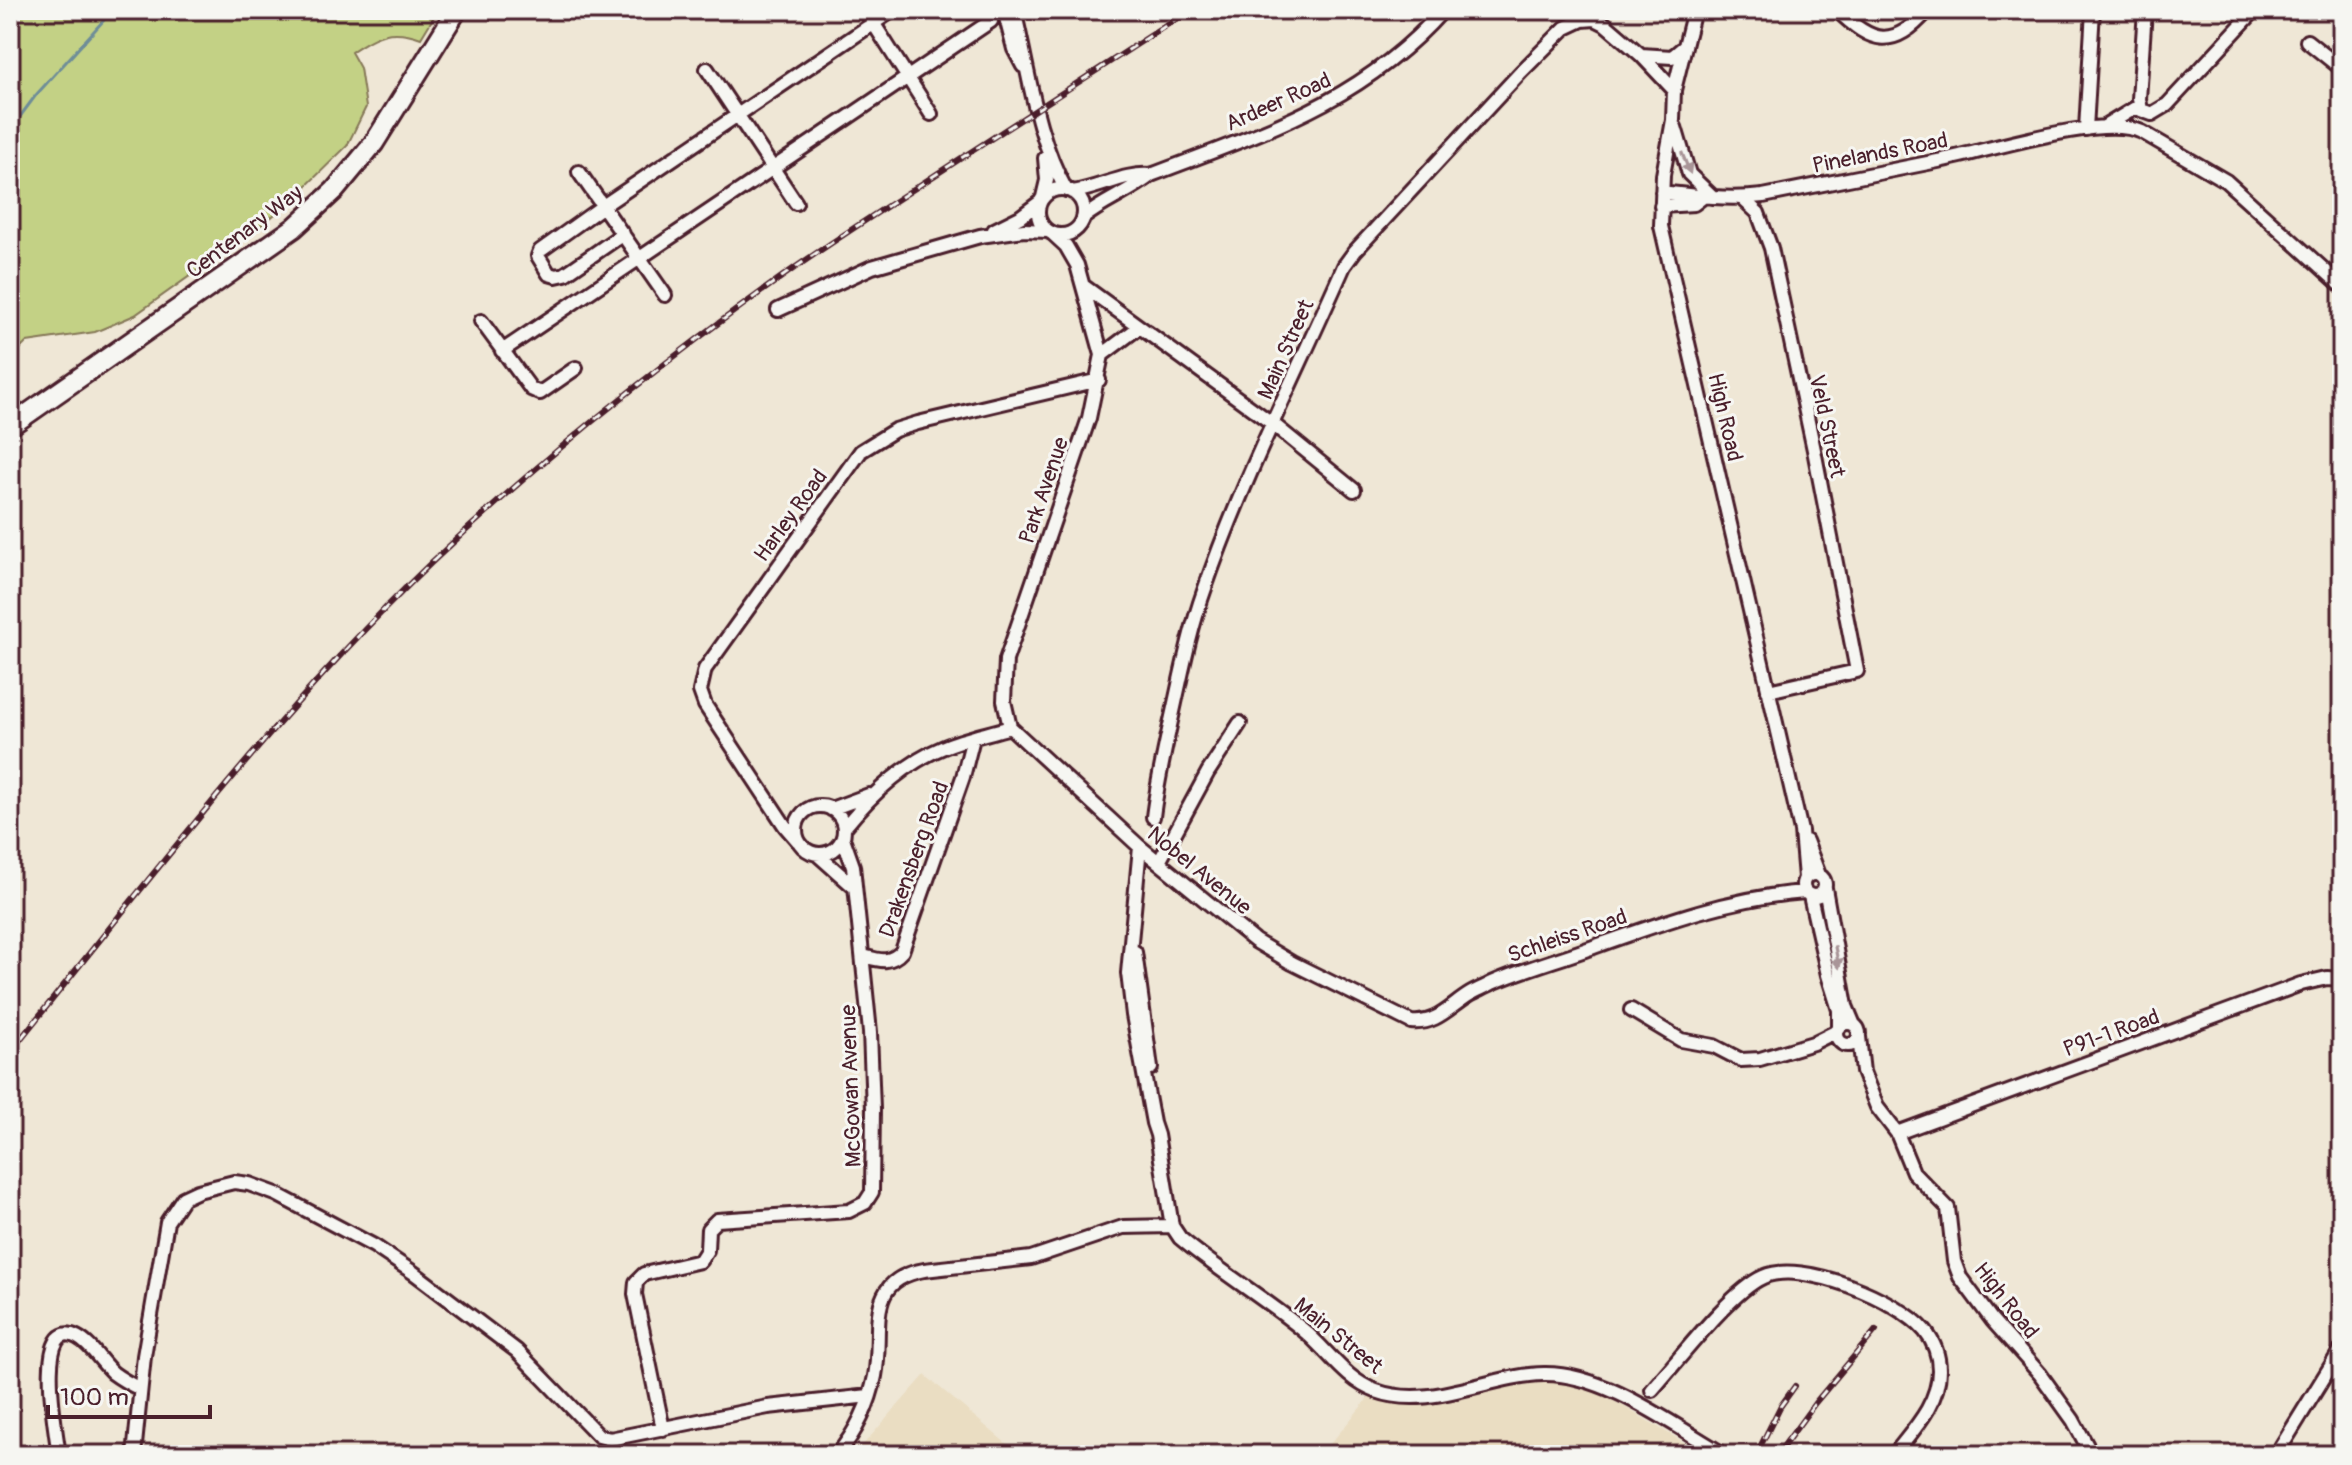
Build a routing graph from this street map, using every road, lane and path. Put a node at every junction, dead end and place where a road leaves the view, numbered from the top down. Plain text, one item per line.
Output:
1 (865, 10) edge
2 (893, 10) edge
3 (1004, 10) edge
4 (1014, 10) edge
5 (1443, 10) edge
6 (1694, 10) edge
7 (1837, 10) edge
8 (1928, 10) edge
9 (2093, 10) edge
10 (2145, 10) edge
11 (2255, 10) edge
12 (458, 13) edge
13 (991, 21) dead end
14 (874, 23) junction
15 (2307, 41) dead end
16 (1685, 46) junction
17 (1641, 55) junction
18 (707, 69) dead end
19 (2342, 69) edge
20 (1026, 72) junction
21 (908, 77) junction
22 (1674, 90) junction
23 (2140, 105) junction
24 (737, 114) junction
25 (931, 114) dead end
26 (1673, 120) junction
27 (2104, 127) junction
28 (2086, 129) junction
29 (1042, 135) junction
30 (773, 168) junction
31 (579, 172) dead end
32 (1151, 175) junction
33 (1069, 191) junction
34 (1662, 192) junction
35 (1708, 197) junction
36 (1742, 198) junction
37 (1041, 200) junction
38 (796, 203) dead end
39 (603, 206) junction
40 (1661, 206) junction
41 (1082, 221) junction
42 (1051, 233) junction
43 (623, 234) junction
44 (980, 236) junction
45 (640, 258) junction
46 (1077, 265) junction
47 (2342, 286) edge
48 (1084, 287) junction
49 (665, 295) dead end
50 (778, 310) dead end
51 (481, 321) dead end
52 (1138, 328) junction
53 (502, 351) junction
54 (1102, 355) junction
55 (576, 368) dead end
56 (1099, 380) junction
57 (1273, 424) junction
58 (10, 426) edge
59 (1354, 490) dead end
60 (1768, 691) junction
61 (1240, 723) dead end
62 (1010, 727) junction
63 (973, 738) junction
64 (876, 792) junction
65 (831, 809) junction
66 (804, 811) junction
67 (777, 813) junction
68 (1153, 817) dead end
69 (843, 833) junction
70 (798, 841) junction
71 (1140, 847) junction
72 (849, 850) junction
73 (817, 854) junction
74 (1159, 862) junction
75 (831, 866) junction
76 (1811, 885) junction
77 (853, 886) junction
78 (863, 956) junction
79 (2342, 979) edge
80 (1631, 1010) dead end
81 (1387, 1011) joint
82 (1856, 1031) junction
83 (1841, 1037) junction
84 (1863, 1072) junction
85 (1897, 1133) junction
86 (1172, 1226) junction
87 (2342, 1348) edge
88 (140, 1389) junction
89 (1652, 1390) dead end
90 (869, 1396) junction
91 (663, 1429) junction
92 (59, 1455) edge
93 (134, 1455) edge
94 (837, 1455) edge
95 (1725, 1455) edge
96 (1894, 1455) edge
97 (2092, 1455) edge
98 (2276, 1455) edge

1 - 14 street
2 - 14 street
3 - 20 street
4 - 20 street
5 - 32 street, Ardeer Road
6 - 16 street, High Road
7 - 8 street
9 - 28 street
10 - 23 street
11 - 23 street
12 - 58 main road, Centenary Way
13 - 21 street
14 - 21 street
14 - 24 street
15 - 19 street
16 - 17 street
16 - 22 street, High Road
17 - 22 street
17 - 57 street, Main Street
18 - 24 street
20 - 29 street
21 - 25 street
21 - 30 street
22 - 26 street, High Road
23 - 27 street
24 - 30 street
24 - 39 street
26 - 34 street, High Road
26 -> 35 street
27 - 28 street, Pinelands Road
27 - 47 street
28 - 36 street, Pinelands Road
29 - 33 street
29 - 37 street
30 - 38 street
30 - 45 street
31 - 39 street
32 - 33 street, Ardeer Road
32 - 41 street, Ardeer Road
33 - 37 street
33 - 41 street
34 - 35 street, Pinelands Road
34 - 40 street, High Road
35 - 36 street, Pinelands Road
35 - 40 street
36 - 60 street, Veld Street
37 - 42 street
37 - 44 street
39 - 43 street
39 - 43 street
40 - 60 street, High Road
41 - 42 street
41 - 46 street, Park Avenue
42 - 44 street
42 - 46 street, Park Avenue
43 - 45 street
44 - 50 street
45 - 49 street
45 - 53 street
46 - 48 street, Park Avenue
48 - 52 street
48 - 54 street, Park Avenue
51 - 53 street
52 - 54 street
52 - 57 street
53 - 55 street
54 - 56 street, Park Avenue
56 - 62 street, Park Avenue
56 - 67 street, Harley Road
57 - 59 street
57 - 68 street, Main Street
60 - 76 street, High Road
61 - 74 street
62 - 63 street
62 - 71 street, Nobel Avenue
63 - 64 street
63 - 78 street, Drakensberg Road
64 - 65 street
64 - 69 street
65 - 66 street
65 - 69 street
66 - 67 street
66 - 70 street
67 - 70 street, Harley Road
69 - 72 street
69 - 73 street
70 - 73 street
71 - 74 street, Nobel Avenue
71 - 86 street
72 - 75 street
72 - 77 street, McGowan Avenue
73 - 75 street
74 - 81 street, Nobel Avenue
75 - 77 street
76 - 81 street, Schleiss Road
76 -> 82 street, High Road
76 - 83 street, High Road
77 - 78 street, McGowan Avenue
78 - 91 street, McGowan Avenue
79 - 85 street, P91-1 Road
80 - 83 street
82 - 83 street
82 - 83 street
82 - 84 street, High Road
83 - 84 street, High Road
84 - 85 street, High Road
85 - 97 street, High Road
86 - 90 street
86 - 95 street, Main Street
87 - 98 street
88 - 91 street
88 - 92 street
88 - 93 street
89 - 96 street
90 - 91 street
90 - 94 street

